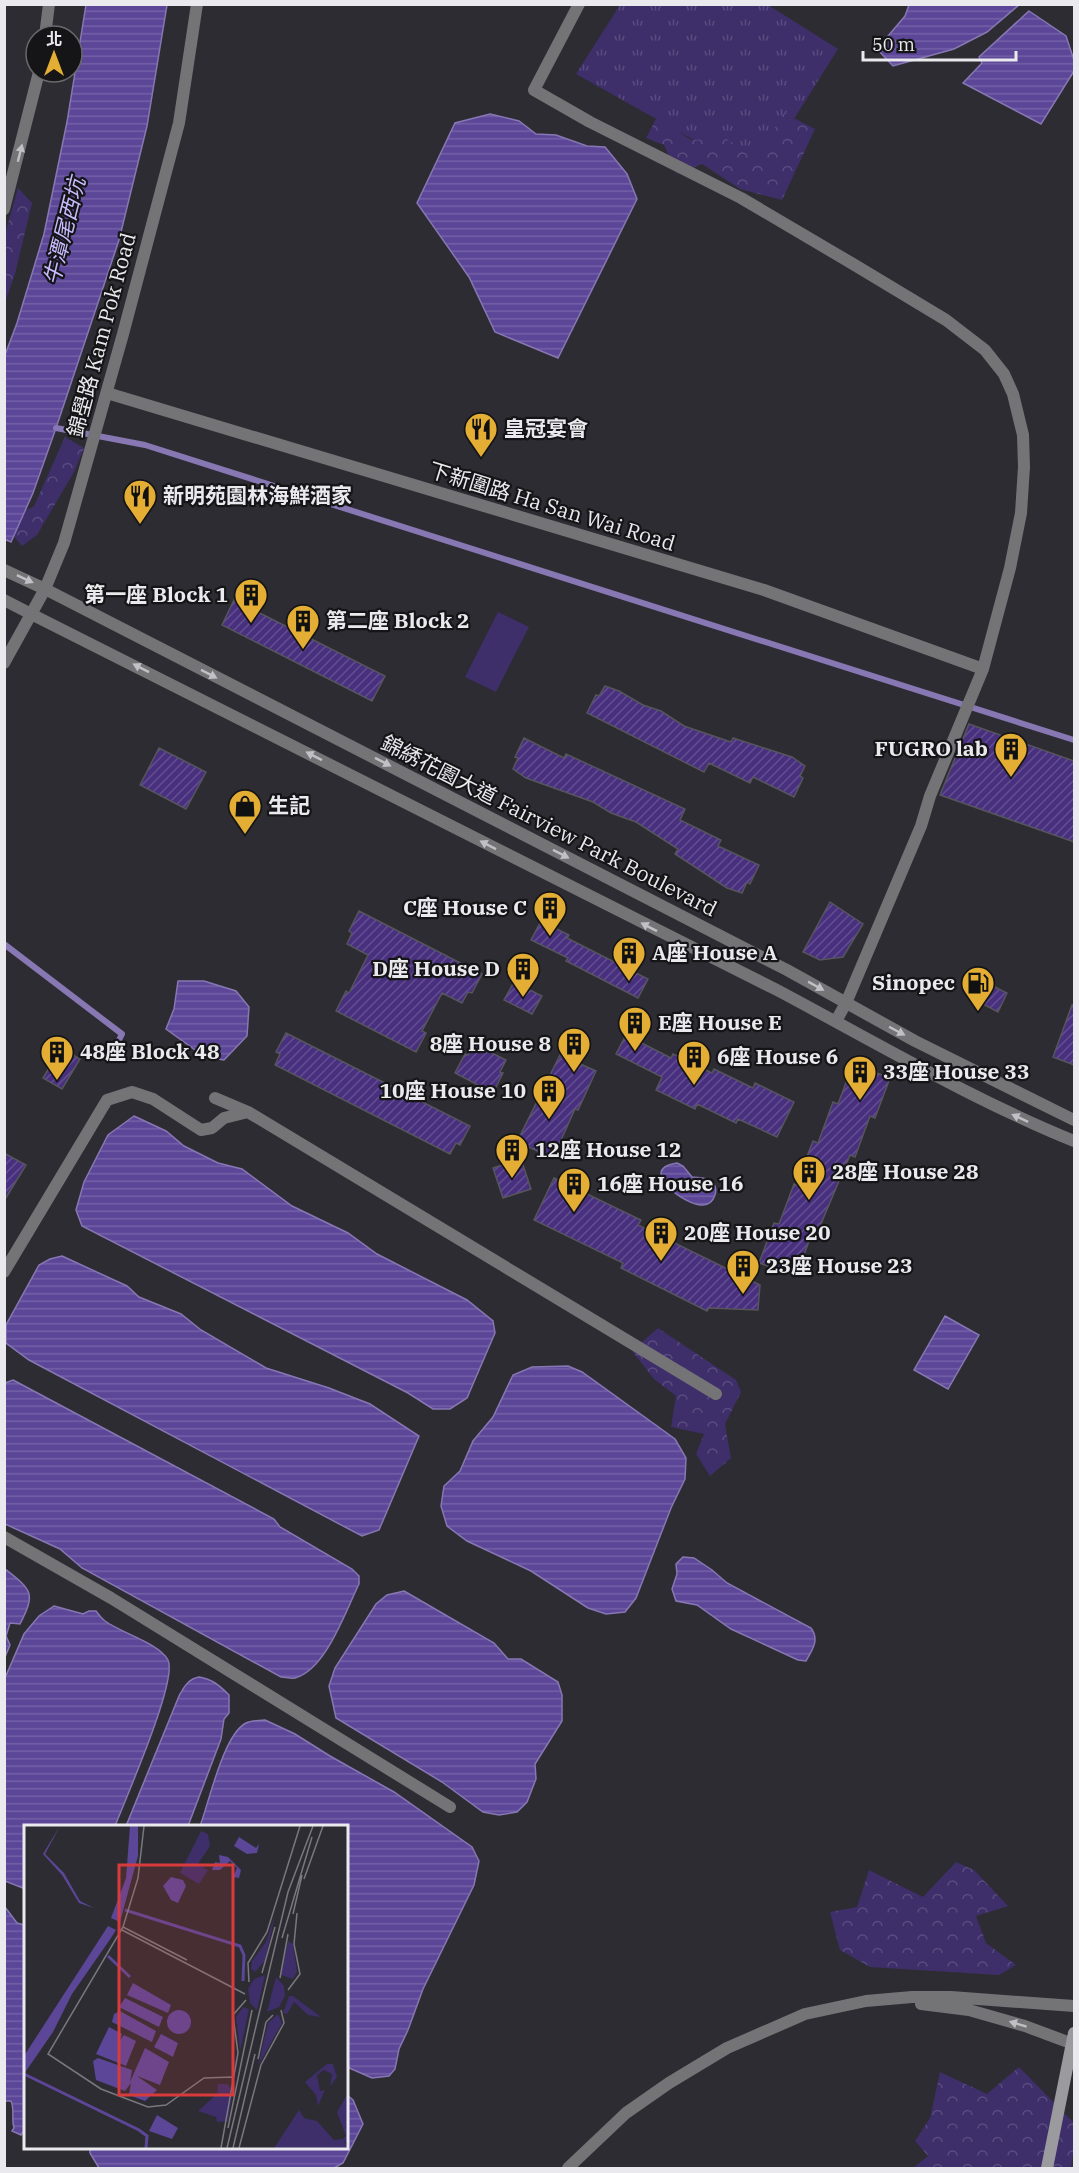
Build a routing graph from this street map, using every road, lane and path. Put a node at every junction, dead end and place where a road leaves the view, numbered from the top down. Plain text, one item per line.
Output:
1 (49, 4) edge
2 (197, 4) edge
3 (579, 4) edge
4 (46, 24) edge
5 (36, 84) edge
6 (4, 209) edge
7 (106, 393) junction
8 (4, 570) edge
9 (45, 589) junction
10 (4, 600) edge
11 (33, 615) junction
12 (4, 663) edge
13 (983, 669) junction
14 (846, 1003) junction
15 (836, 1022) junction
16 (215, 1098) dead end
17 (248, 1112) junction
18 (1074, 1120) edge
19 (1074, 1141) edge
20 (4, 1272) edge
21 (716, 1394) dead end
22 (4, 1537) edge
23 (450, 1807) dead end
24 (878, 2000) junction
25 (1074, 2006) edge
26 (1074, 2038) edge
27 (568, 2169) edge
28 (1047, 2169) edge

1 - 4 street
2 - 7 street, 錦壆路 Kam Pok Road
3 - 13 street
6 -> 5 street
7 - 9 street, 錦壆路 Kam Pok Road
7 - 13 street, 下新圍路 Ha San Wai Road
8 -> 9 street, 錦綉花園大道 Fairview Park Boulevard
9 - 11 street, 錦壆路 Kam Pok Road
9 -> 14 street, 錦綉花園大道 Fairview Park Boulevard
10 - 11 street, 錦綉花園大道 Fairview Park Boulevard
11 - 12 street, 錦壆路 Kam Pok Road
15 -> 11 street, 錦綉花園大道 Fairview Park Boulevard
13 - 14 street
14 - 15 street
14 -> 18 street, 錦綉花園大道 Fairview Park Boulevard
19 -> 15 street, 錦綉花園大道 Fairview Park Boulevard
16 - 17 street
17 - 20 street
17 - 21 street
22 - 23 street
24 - 25 street
26 -> 24 street
24 - 27 street
26 - 28 main road

